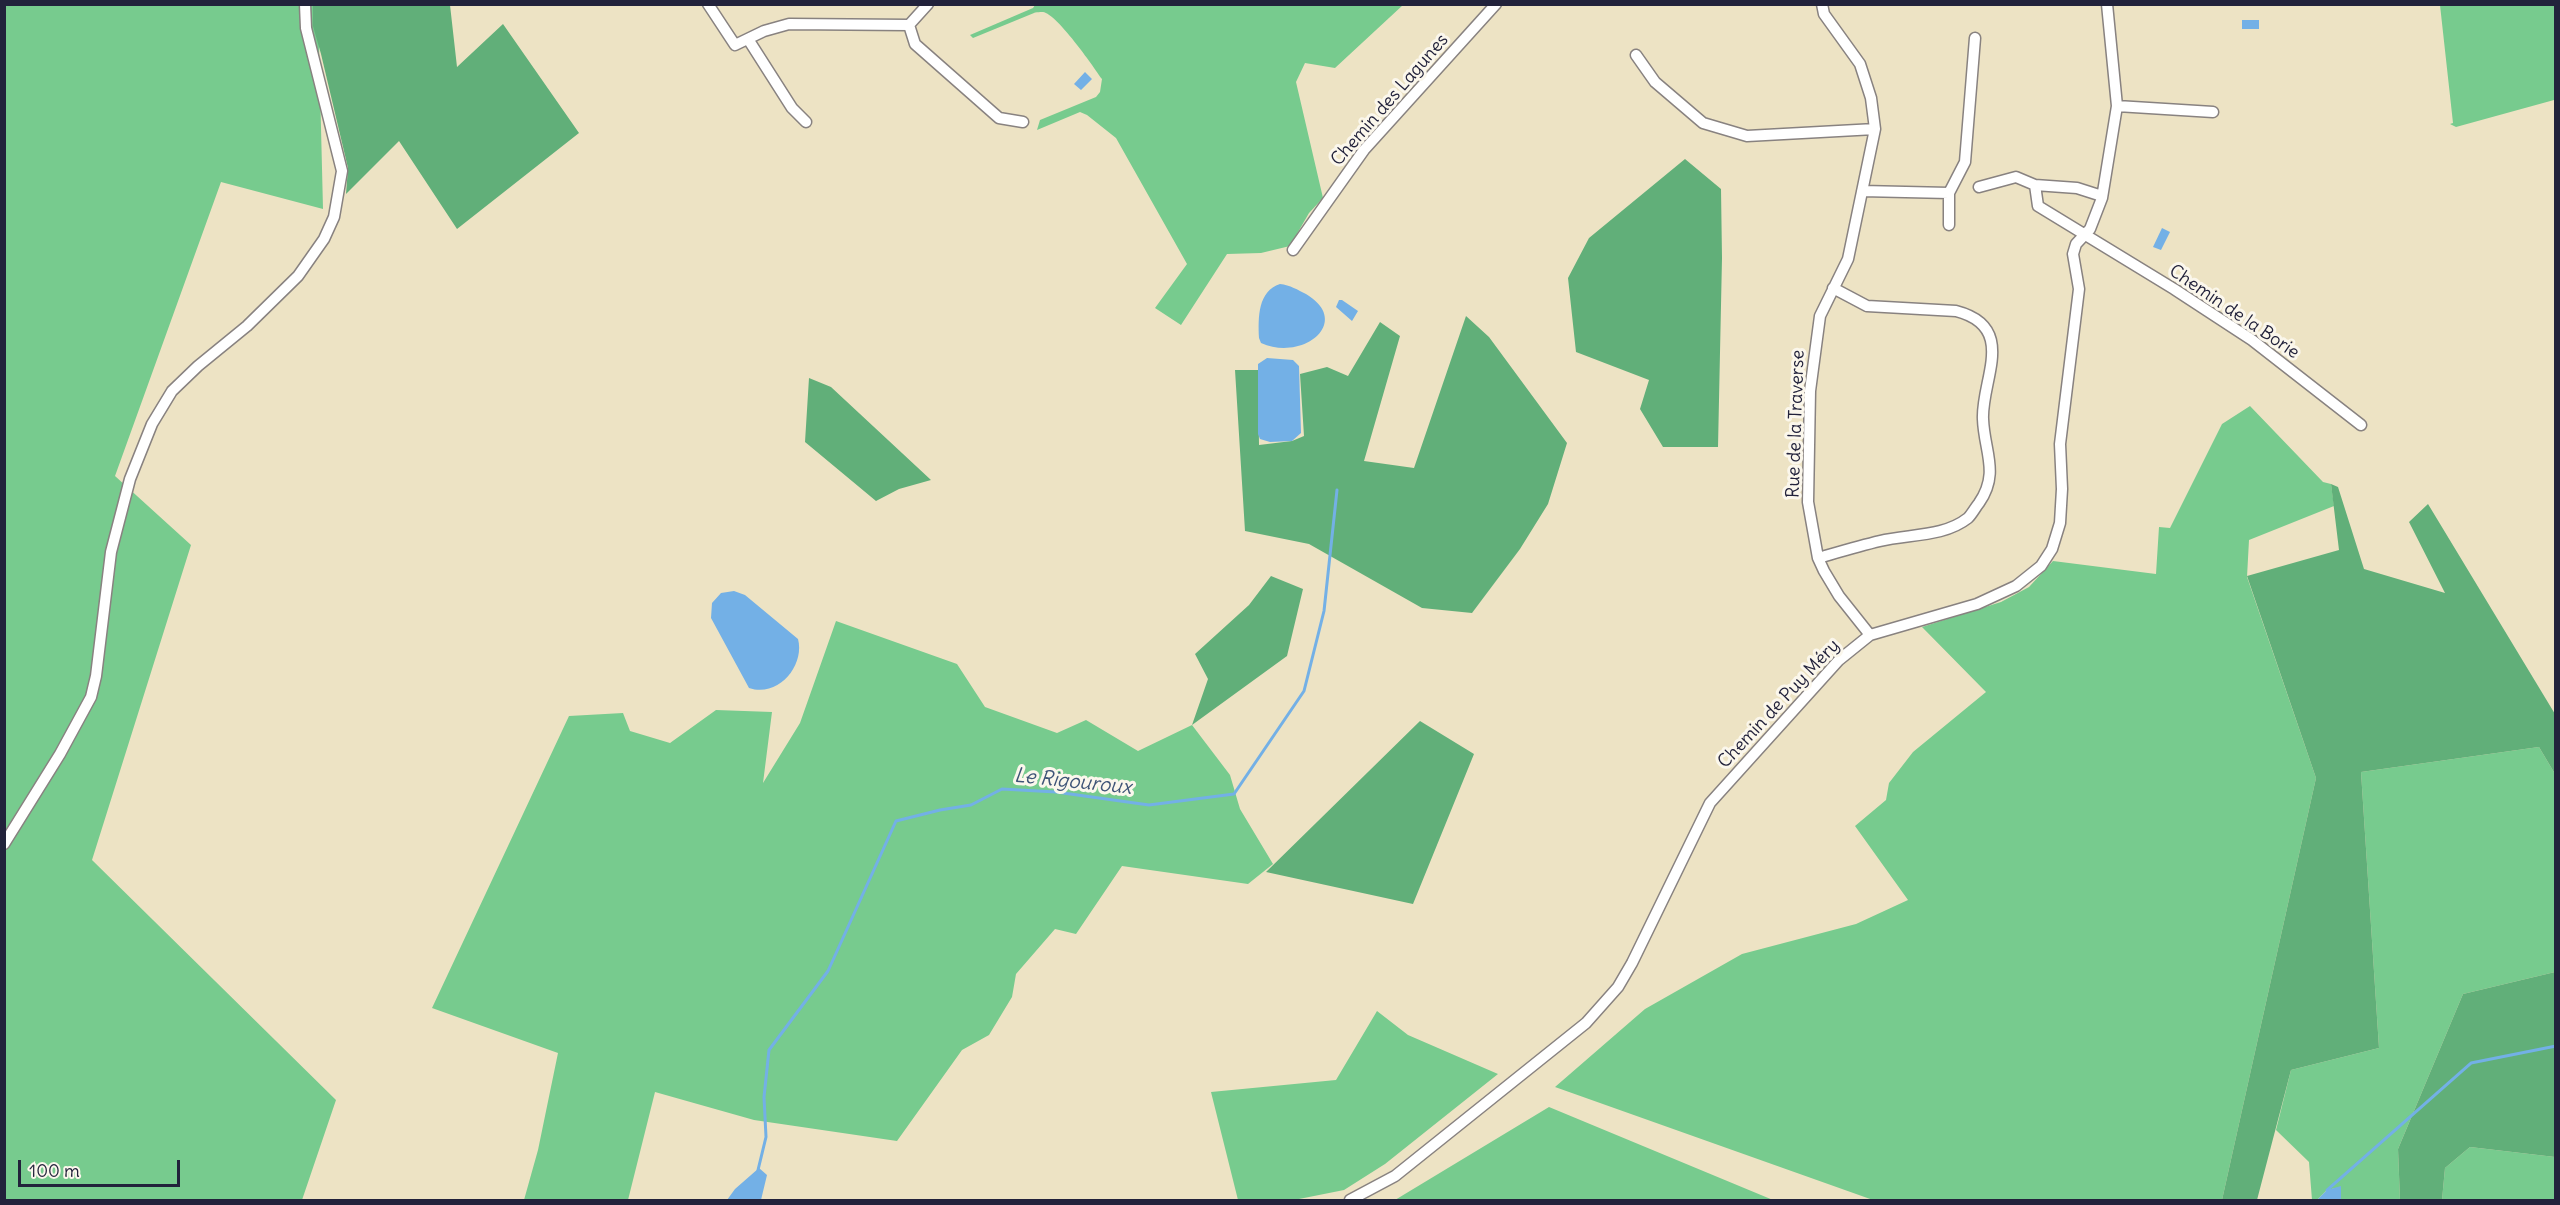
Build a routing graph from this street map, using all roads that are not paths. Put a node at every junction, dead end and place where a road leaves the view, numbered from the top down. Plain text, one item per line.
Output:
1 (305, 4) edge
2 (708, 4) edge
3 (928, 4) edge
4 (1496, 4) edge
5 (1822, 4) edge
6 (2107, 4) edge
7 (909, 26) junction
8 (1974, 38) dead end
9 (747, 39) junction
10 (1636, 55) dead end
11 (2117, 106) junction
12 (2213, 112) dead end
13 (806, 122) dead end
14 (1023, 122) dead end
15 (1875, 129) junction
16 (2036, 185) junction
17 (1979, 186) dead end
18 (1863, 191) junction
19 (1949, 193) junction
20 (2102, 196) junction
21 (1949, 225) dead end
22 (2085, 233) junction
23 (1293, 250) dead end
24 (1833, 288) junction
25 (2361, 424) dead end
26 (1818, 558) junction
27 (1870, 635) junction
28 (4, 844) edge
29 (1350, 1200) edge

1 - 28 street
2 - 9 street
3 - 7 street
4 - 23 street, Chemin des Lagunes
5 - 15 street, Rue de la Traverse
6 - 11 street, Chemin de Puy Méry
7 - 9 street
7 - 14 street
8 - 19 street
9 - 13 street
10 - 15 street
11 - 12 street
11 - 20 street, Chemin de Puy Méry
15 - 18 street, Rue de la Traverse
16 - 17 street
16 - 20 street
16 - 22 street, Chemin de la Borie
18 - 19 street
18 - 24 street, Rue de la Traverse
19 - 21 street
20 - 22 street, Chemin de Puy Méry
22 - 25 street, Chemin de la Borie
22 - 27 street, Chemin de Puy Méry
24 - 26 street, Rue de la Traverse
24 - 26 street
26 - 27 street, Rue de la Traverse
27 - 29 street, Chemin de Puy Méry

